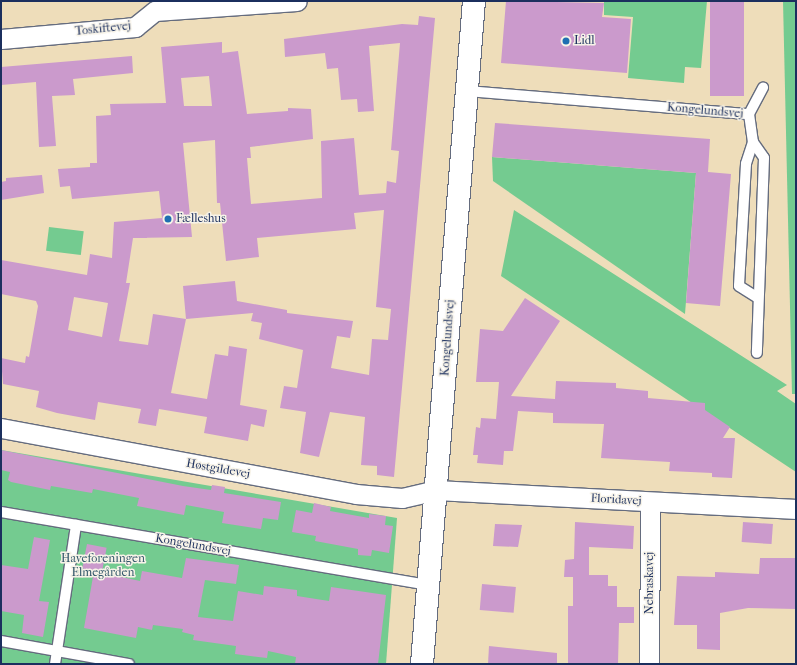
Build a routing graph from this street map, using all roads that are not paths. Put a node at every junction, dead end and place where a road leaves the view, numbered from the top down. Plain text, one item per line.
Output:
1 (297, 1) edge
2 (473, 1) edge
3 (1, 38) edge
4 (763, 88) dead end
5 (467, 91) junction
6 (749, 114) junction
7 (753, 142) junction
8 (758, 298) junction
9 (757, 353) dead end
10 (1, 428) edge
11 (436, 490) junction
12 (650, 502) junction
13 (796, 509) edge
14 (1, 512) edge
15 (76, 525) junction
16 (429, 584) junction
17 (1, 641) edge
18 (57, 652) junction
19 (54, 664) edge
20 (129, 664) edge
21 (422, 664) edge
22 (649, 664) edge

1 - 3 street, Toskiftevej
2 - 5 street, Kongelundsvej
4 - 6 lane
5 - 6 lane, Kongelundsvej
5 - 11 street, Kongelundsvej
6 - 7 lane, Kongelundsvej
7 - 8 lane, Kongelundsvej
7 - 8 lane
8 - 9 lane, Kongelundsvej
10 - 11 street, Høstgildevej
11 - 12 street, Floridavej
11 - 16 street, Kongelundsvej
12 - 13 street, Floridavej
12 - 22 street, Nebraskavej
14 - 15 lane, Kongelundsvej
15 - 16 lane, Kongelundsvej
15 - 18 lane
16 - 21 street, Kongelundsvej
17 - 18 lane
18 - 19 lane
18 - 20 lane

